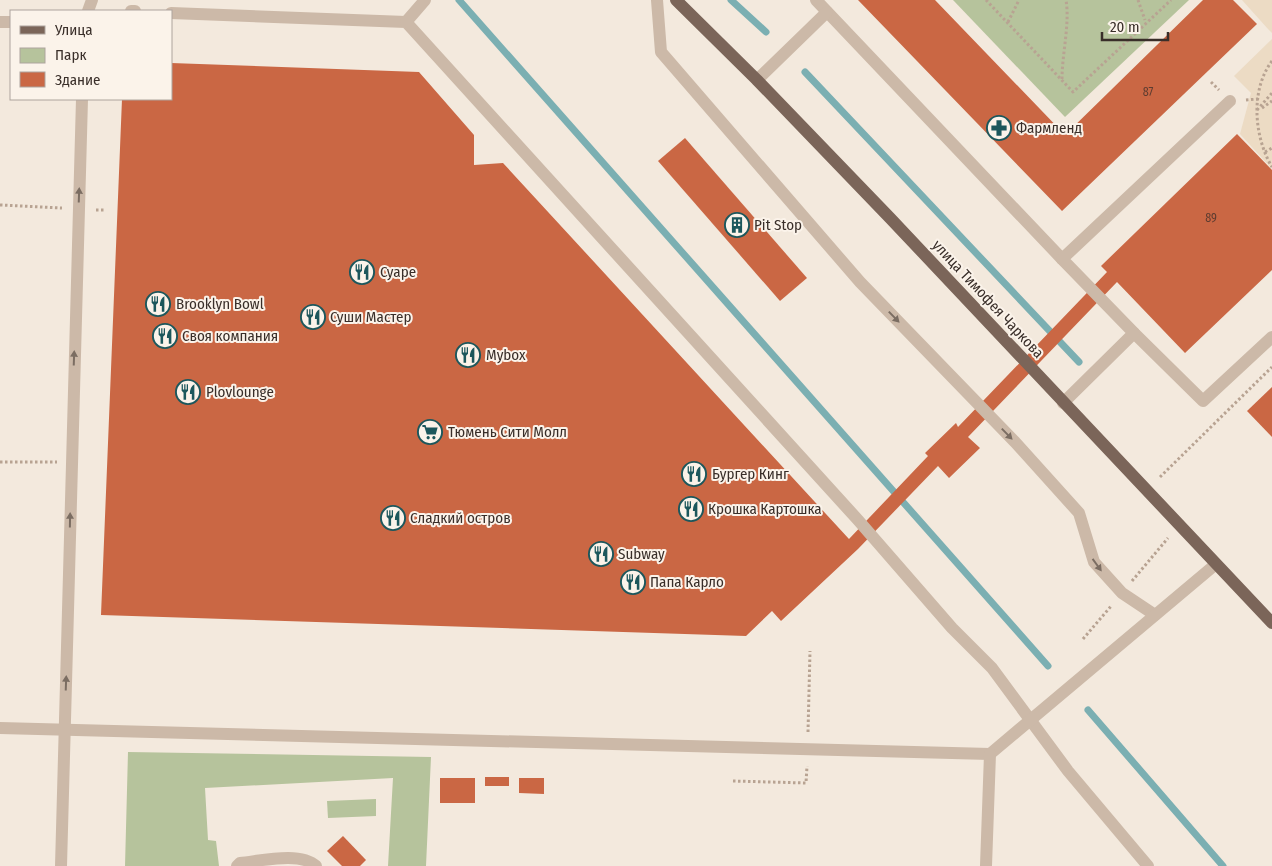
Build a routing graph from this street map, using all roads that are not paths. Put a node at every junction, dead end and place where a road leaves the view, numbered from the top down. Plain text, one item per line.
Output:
1 (425, 0) edge
2 (657, 0) edge
3 (676, 0) edge
4 (816, 0) edge
5 (827, 12) junction
6 (172, 13) edge
7 (406, 22) junction
8 (758, 80) junction
9 (82, 100) edge
10 (1230, 101) dead end
11 (1062, 259) junction
12 (1134, 333) junction
13 (1272, 337) edge
14 (1063, 403) junction
15 (1216, 564) junction
16 (1155, 615) junction
17 (1272, 623) edge
18 (1031, 718) junction
19 (0, 728) edge
20 (64, 731) junction
21 (990, 754) junction
22 (61, 866) edge
23 (237, 866) edge
24 (316, 866) edge
25 (986, 866) edge
26 (1148, 866) edge

1 - 7 lane
2 -> 16 lane
3 - 8 main road, улица Тимофея Чаркова
4 - 5 lane
5 - 8 lane
5 - 11 lane
6 - 7 lane
7 - 18 lane
8 - 14 main road, улица Тимофея Чаркова
20 -> 9 lane
10 - 11 lane
11 - 12 lane
12 - 13 lane
12 - 14 lane
14 - 15 main road, улица Тимофея Чаркова
15 - 16 lane
15 - 17 main road, улица Тимофея Чаркова
16 - 18 lane
18 - 21 lane
18 - 26 lane
19 - 20 lane
20 - 21 lane
20 - 22 lane
21 - 25 lane
23 - 24 lane

